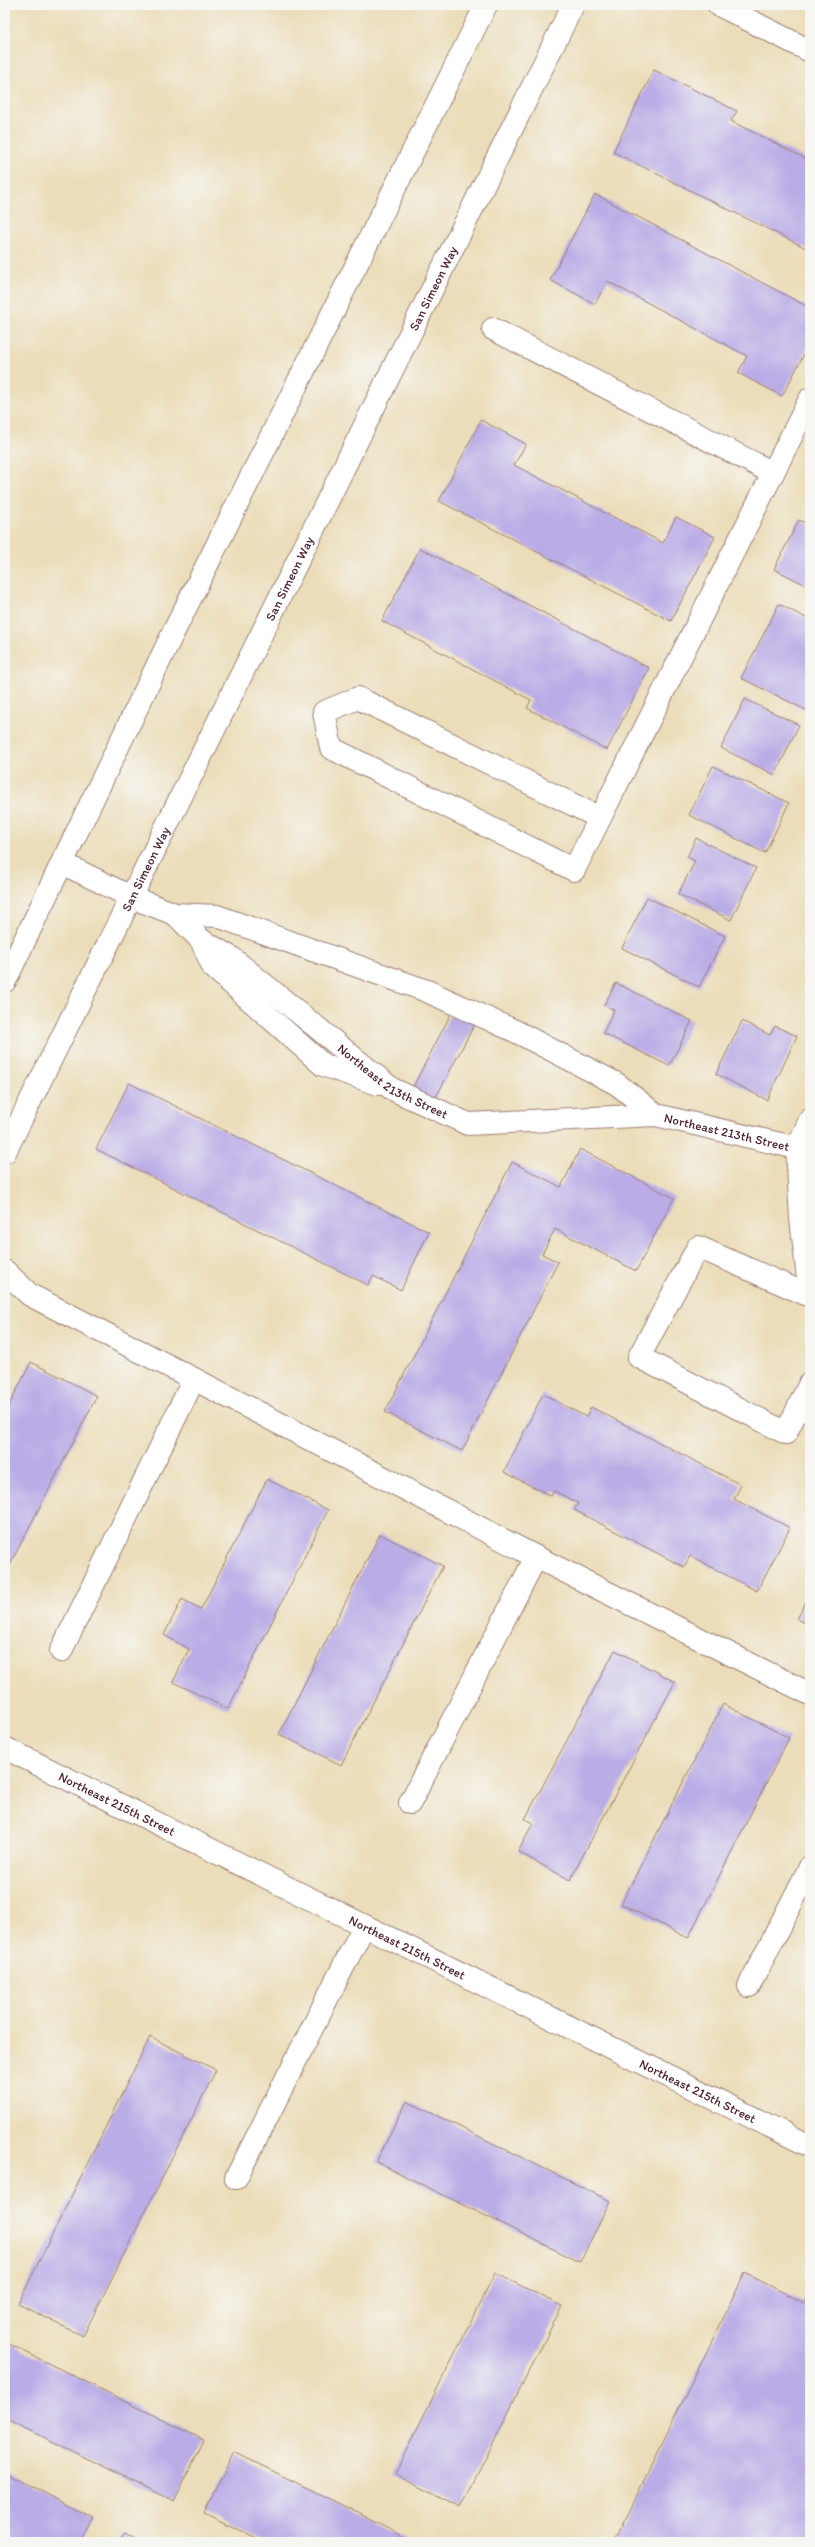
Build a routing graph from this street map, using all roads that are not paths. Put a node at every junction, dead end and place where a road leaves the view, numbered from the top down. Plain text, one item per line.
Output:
1 (486, 5) edge
2 (574, 5) edge
3 (719, 5) edge
4 (810, 51) edge
5 (493, 329) dead end
6 (810, 399) edge
7 (773, 473) junction
8 (600, 818) junction
9 (62, 862) junction
10 (131, 897) junction
11 (176, 914) junction
12 (5, 981) edge
13 (656, 1115) junction
14 (810, 1120) edge
15 (804, 1151) edge
16 (5, 1152) edge
17 (11, 1277) edge
18 (810, 1296) edge
19 (194, 1379) junction
20 (810, 1383) edge
21 (536, 1557) junction
22 (61, 1651) dead end
23 (810, 1694) edge
24 (5, 1748) edge
25 (410, 1803) dead end
26 (810, 1867) edge
27 (364, 1926) junction
28 (749, 1986) dead end
29 (810, 2146) edge
30 (236, 2178) dead end

1 - 9 street
2 - 10 street, San Simeon Way
3 - 4 street
5 - 7 street
6 - 7 street
7 - 8 street
8 - 8 street
9 - 10 street, Northeast 213th Street
9 - 12 street
10 - 11 street, Northeast 213th Street
10 - 16 street, San Simeon Way
11 - 13 street, Northeast 213th Street
11 - 13 street, Northeast 213th Street
13 - 15 street, Northeast 213th Street
14 - 15 street
15 - 18 street
17 - 19 street
18 - 20 street
19 - 21 street
19 - 22 street
21 - 23 street
21 - 25 street
24 - 27 street, Northeast 215th Street
26 - 28 street
27 - 29 street, Northeast 215th Street
27 - 30 street

